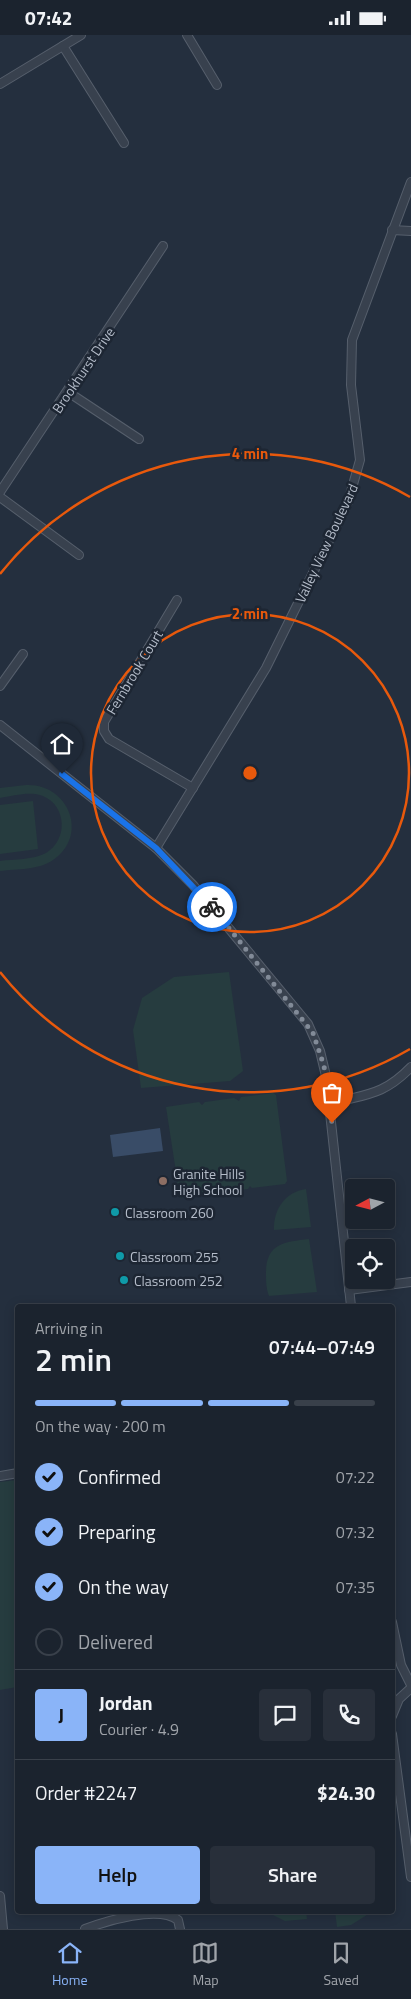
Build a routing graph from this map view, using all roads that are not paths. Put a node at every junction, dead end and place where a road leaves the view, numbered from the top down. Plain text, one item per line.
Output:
1 (81, 35) edge
2 (188, 35) edge
3 (63, 46) junction
4 (0, 84) edge
5 (217, 85) dead end
6 (124, 143) dead end
7 (411, 182) edge
8 (392, 230) junction
9 (411, 231) edge
10 (164, 246) dead end
11 (68, 392) junction
12 (139, 439) dead end
13 (0, 492) edge
14 (0, 497) edge
15 (79, 555) dead end
16 (177, 600) dead end
17 (23, 654) dead end
18 (0, 686) edge
19 (0, 725) edge
20 (193, 788) junction
21 (156, 848) junction
22 (411, 1067) edge
23 (330, 1104) junction
24 (411, 1282) edge
25 (349, 1290) junction
26 (351, 1304) edge
27 (15, 1474) edge
28 (0, 1476) edge
29 (395, 1636) edge
30 (411, 1686) edge
31 (395, 1708) edge
32 (395, 1757) edge
33 (411, 1877) edge
34 (0, 1896) edge
35 (156, 1914) edge
36 (166, 1914) edge
37 (3, 1929) edge
38 (84, 1929) edge
39 (180, 1929) edge

1 - 3 street
2 - 5 street
3 - 4 street
3 - 6 street
7 - 8 street, Valley View Boulevard
8 - 9 street
8 - 20 street, Valley View Boulevard
10 - 11 street, Brookhurst Drive
11 - 12 street
11 - 13 street, Brookhurst Drive
14 - 15 street
16 - 20 street, Fernbrook Court
17 - 18 street
19 - 21 street
20 - 21 street, Valley View Boulevard
21 - 23 street
22 - 23 street
23 - 25 street
24 - 25 street
25 - 26 street
27 - 28 street
29 - 30 street
30 - 31 street
32 - 33 street
34 - 37 street
35 - 38 street
36 - 39 street

